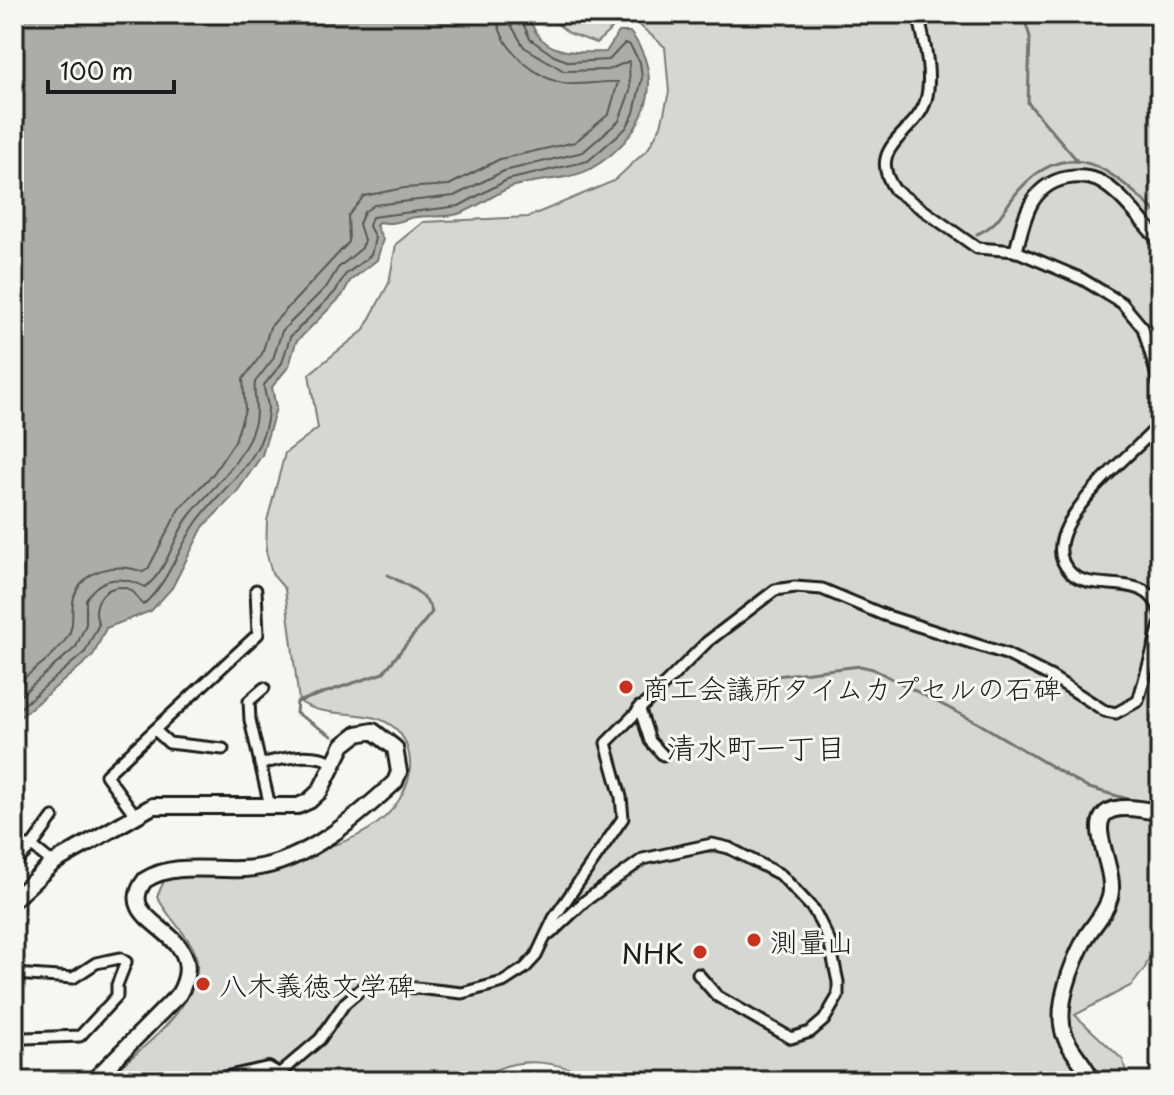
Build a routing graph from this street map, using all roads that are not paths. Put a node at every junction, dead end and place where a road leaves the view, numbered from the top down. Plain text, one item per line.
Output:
1 (918, 14) edge
2 (1160, 241) edge
3 (1016, 251) junction
4 (1160, 387) edge
5 (1160, 424) edge
6 (256, 590) dead end
7 (1160, 612) edge
8 (1160, 625) edge
9 (264, 688) dead end
10 (639, 707) junction
11 (155, 730) junction
12 (223, 749) dead end
13 (663, 755) dead end
14 (333, 762) junction
15 (260, 764) junction
16 (270, 806) junction
17 (1160, 813) edge
18 (135, 815) junction
19 (53, 817) dead end
20 (14, 846) edge
21 (32, 846) junction
22 (53, 863) junction
23 (14, 864) edge
24 (14, 899) edge
25 (545, 939) junction
26 (14, 974) edge
27 (698, 974) dead end
28 (14, 1042) edge
29 (283, 1077) edge
30 (93, 1081) edge
31 (218, 1081) edge
32 (1092, 1081) edge

1 - 3 street
2 - 3 street
3 - 4 street
5 - 7 street
6 - 11 street
8 - 10 street
9 - 15 street
10 - 13 street
10 - 25 street
11 - 12 street
11 - 18 street
14 - 15 street
14 - 16 main road
14 - 30 main road
15 - 16 street
16 - 18 main road
17 - 32 main road
18 - 22 main road
19 - 21 street
20 - 21 street
21 - 22 street
21 - 23 street
22 - 24 main road
25 - 27 street
25 - 29 street
26 - 28 street
29 - 31 main road

